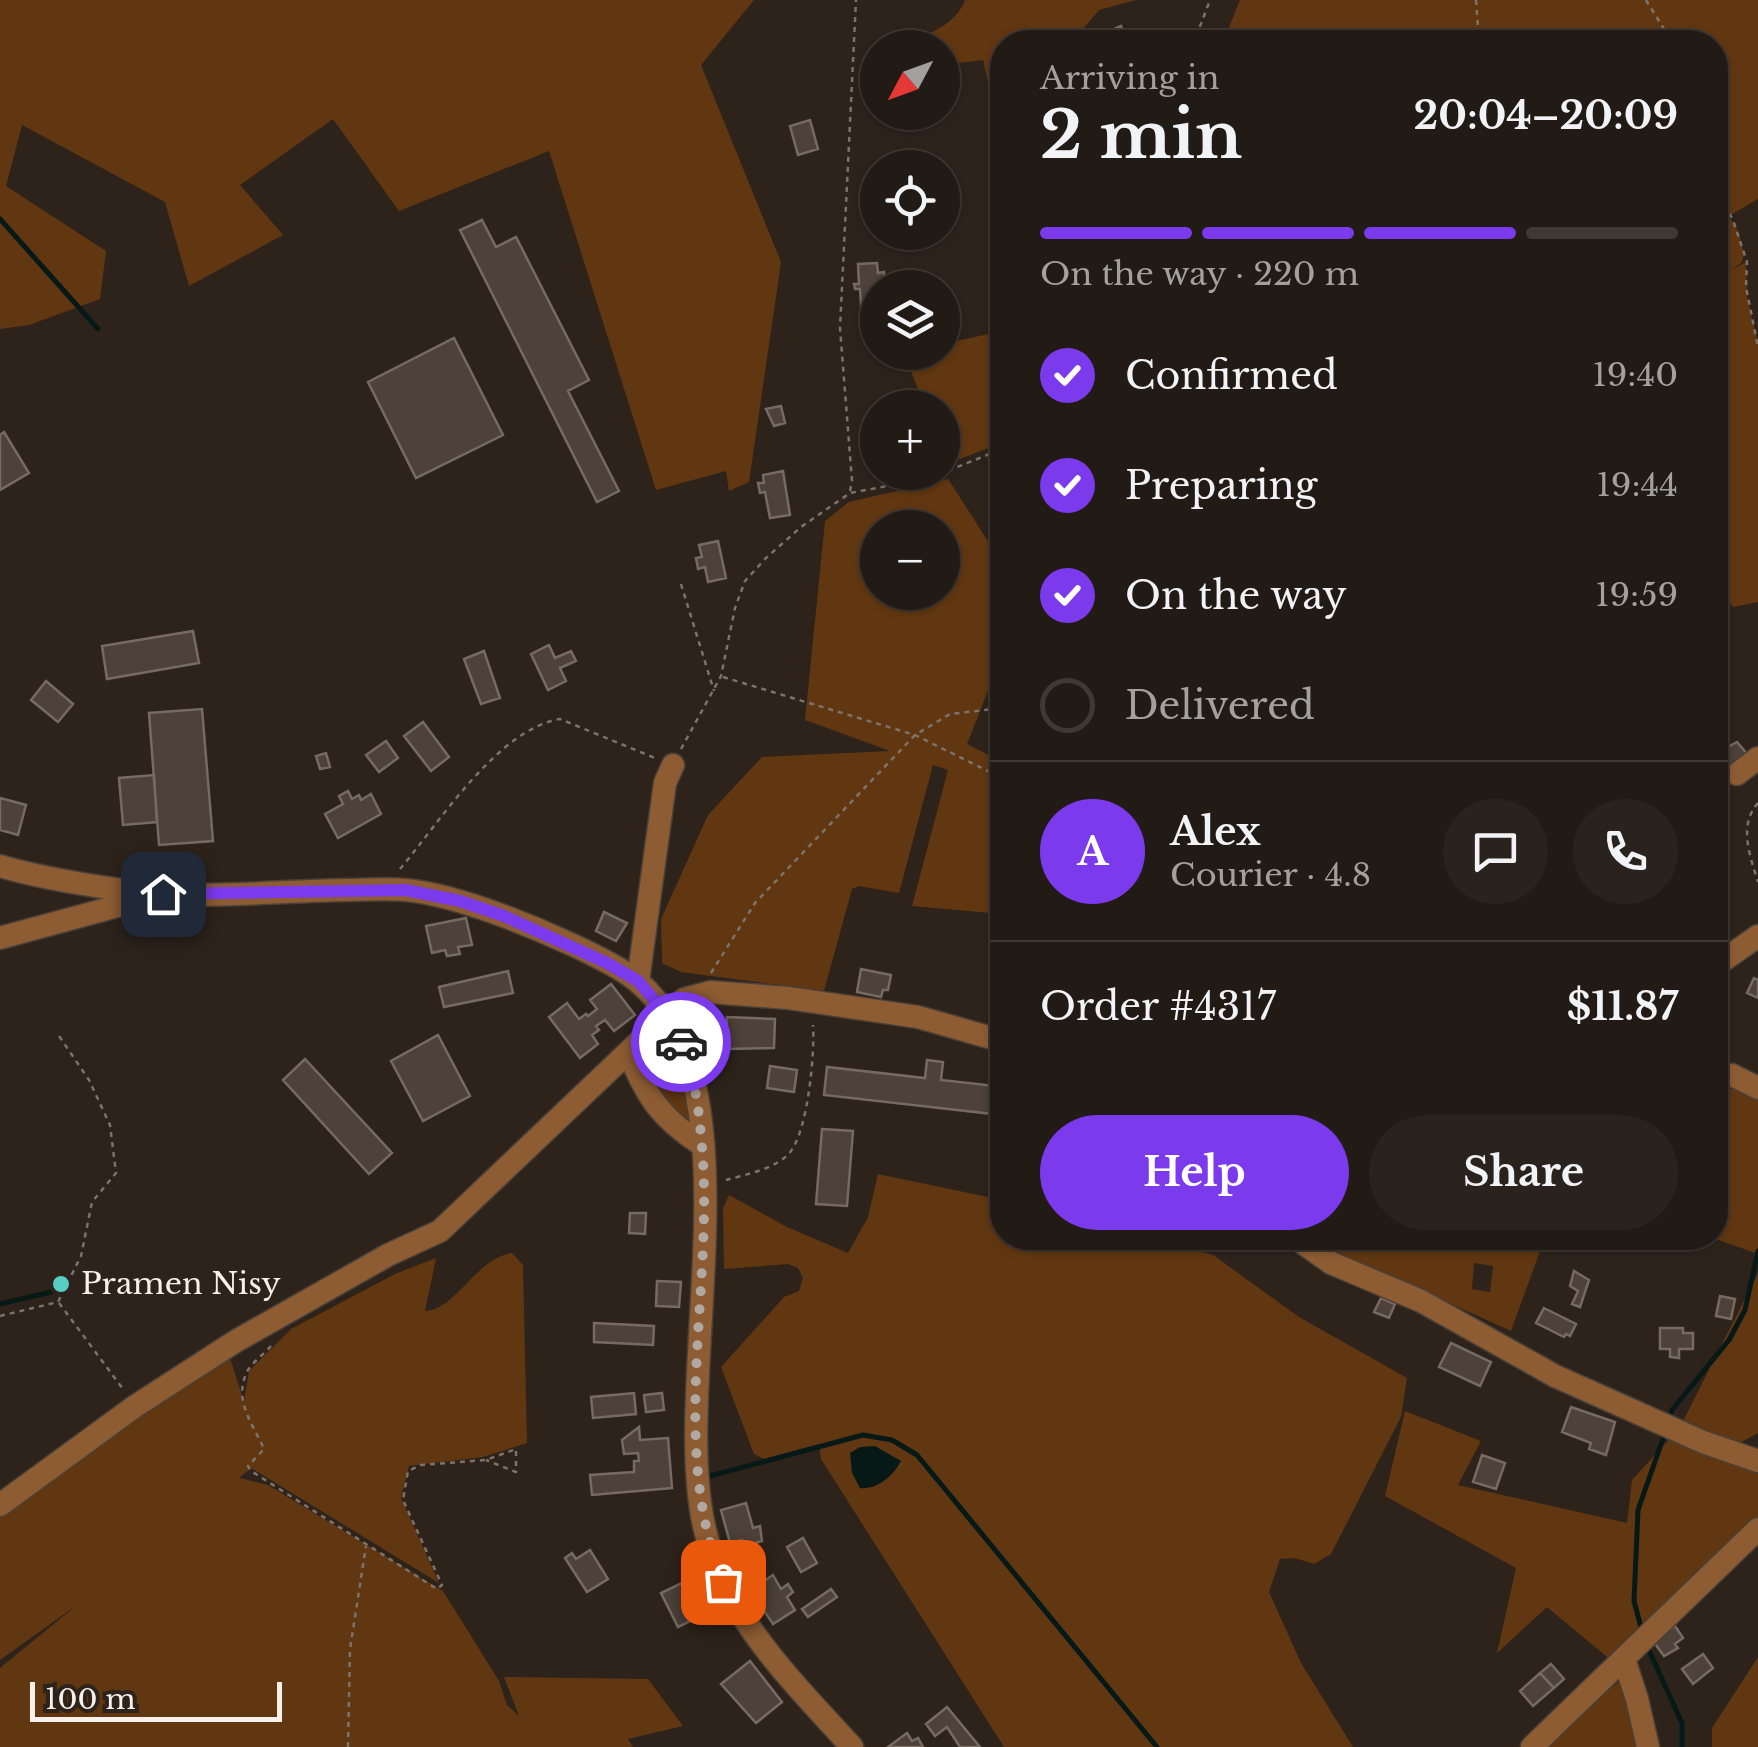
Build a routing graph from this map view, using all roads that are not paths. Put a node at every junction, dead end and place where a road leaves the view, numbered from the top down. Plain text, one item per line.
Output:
1 (1758, 758) edge
2 (673, 765) road end
3 (1737, 774) dead end
4 (0, 866) edge
5 (163, 894) junction
6 (1758, 936) edge
7 (0, 938) edge
8 (1728, 957) edge
9 (638, 981) junction
10 (668, 1016) junction
11 (990, 1038) edge
12 (629, 1053) junction
13 (1728, 1075) edge
14 (1758, 1088) edge
15 (702, 1146) junction
16 (1313, 1250) edge
17 (1758, 1461) edge
18 (0, 1505) edge
19 (1758, 1530) edge
20 (1624, 1659) junction
21 (852, 1747) edge
22 (1532, 1747) edge
23 (1648, 1747) edge

1 - 3 street
2 - 9 street
4 - 5 street
5 - 7 street
5 - 9 street
6 - 8 street
9 - 10 street
10 - 11 street
10 - 12 street
10 - 15 street
12 - 15 street
12 - 18 street
13 - 14 street
15 - 21 street
16 - 17 street
19 - 20 street
20 - 22 street
20 - 23 street

